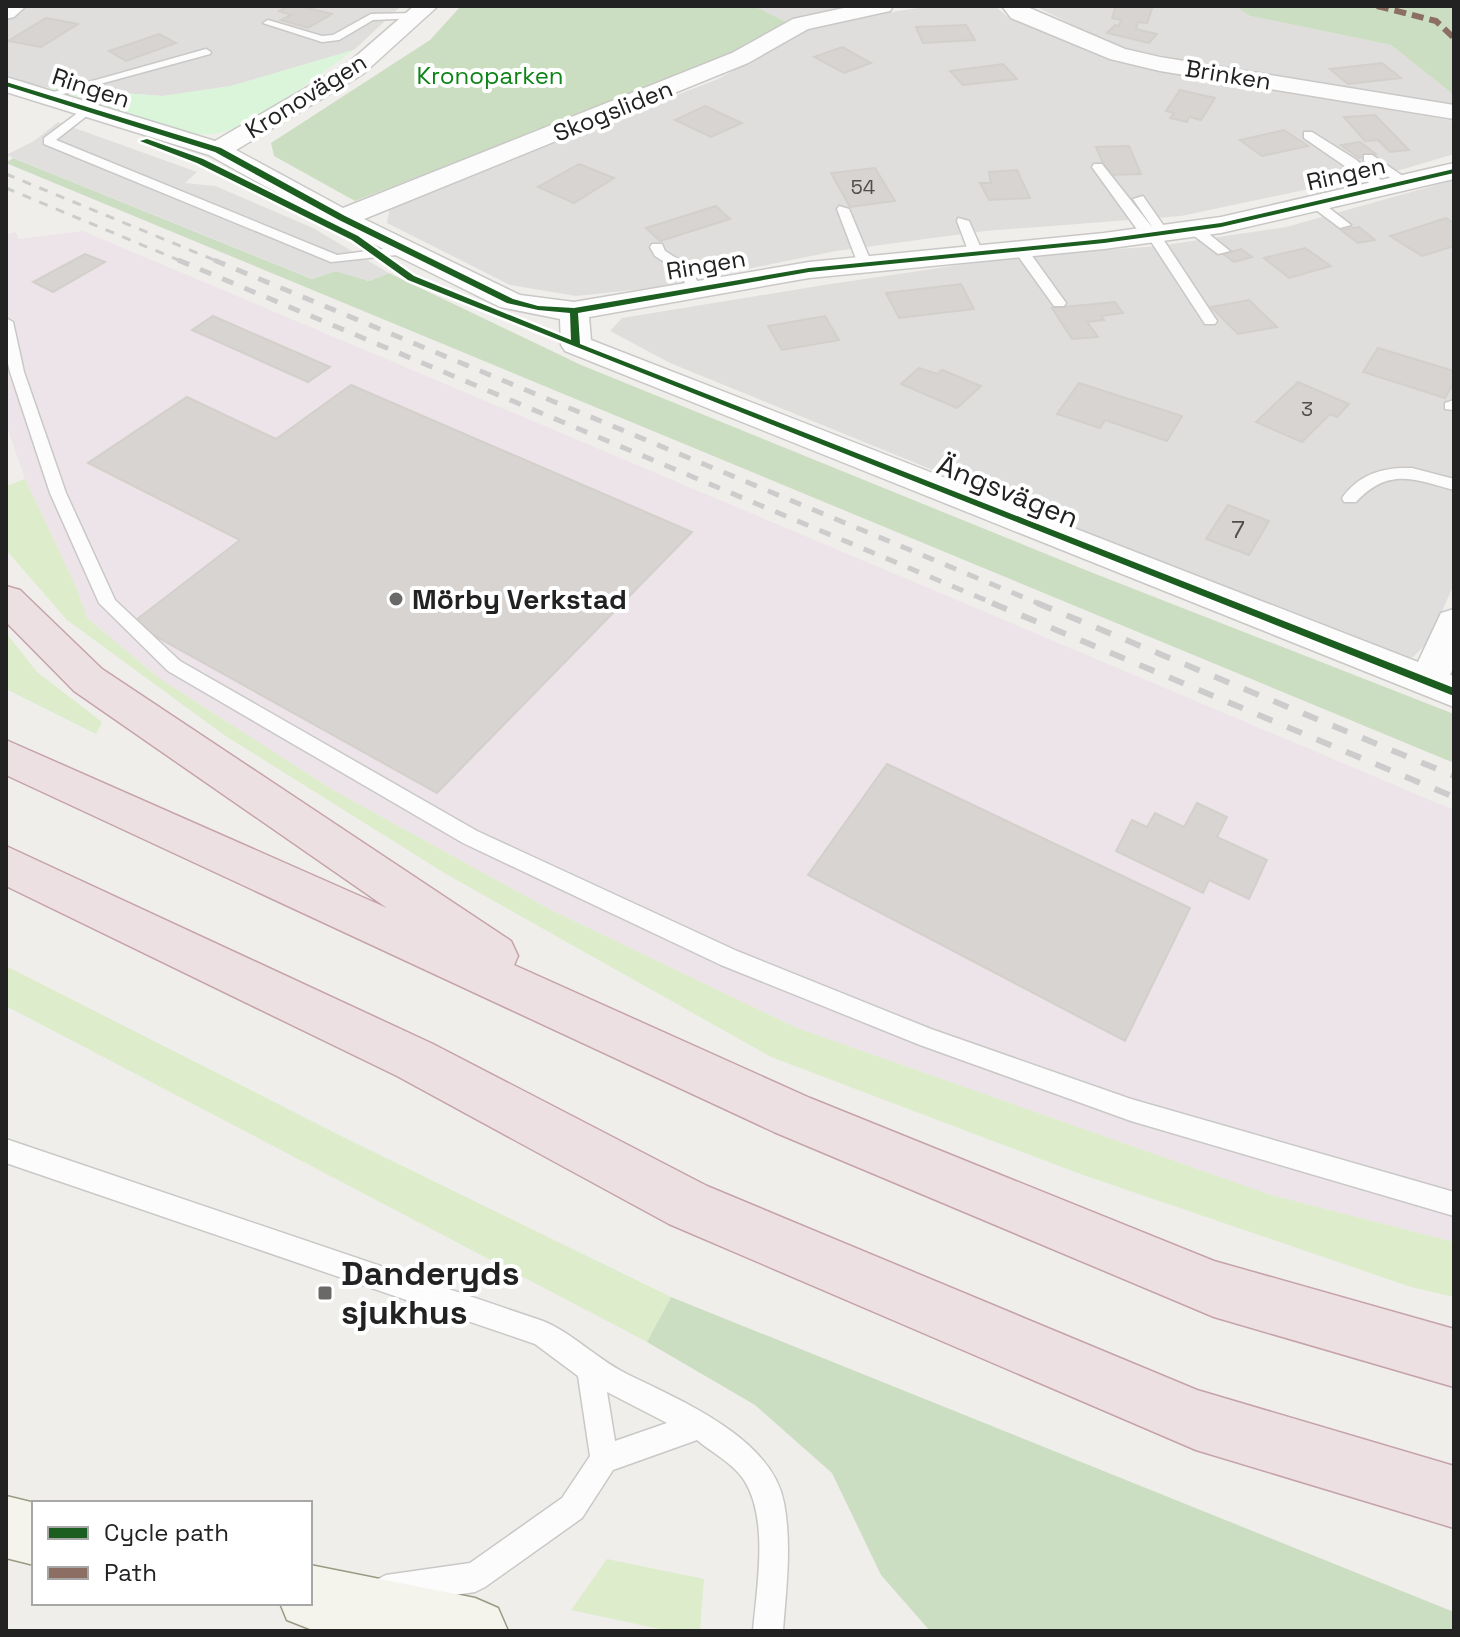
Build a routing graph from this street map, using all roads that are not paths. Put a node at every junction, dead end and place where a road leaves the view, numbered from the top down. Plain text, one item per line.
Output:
1 (15, 6) edge
2 (1013, 6) edge
3 (869, 7) edge
4 (421, 11) edge
5 (6, 12) edge
6 (268, 23) dead end
7 (206, 52) dead end
8 (6, 84) edge
9 (45, 96) junction
10 (87, 111) junction
11 (1454, 112) edge
12 (1308, 135) dead end
13 (218, 150) junction
14 (1368, 158) dead end
15 (1098, 167) dead end
16 (1454, 171) edge
17 (1396, 186) junction
18 (1139, 199) dead end
19 (1316, 204) junction
20 (843, 209) dead end
21 (342, 218) junction
22 (963, 221) dead end
23 (1345, 225) dead end
24 (1194, 229) junction
25 (1155, 235) junction
26 (657, 247) dead end
27 (1020, 249) junction
28 (406, 250) junction
29 (1223, 251) dead end
30 (976, 253) junction
31 (865, 264) junction
32 (695, 290) junction
33 (1059, 303) dead end
34 (574, 311) junction
35 (1210, 321) dead end
36 (6, 322) edge
37 (1454, 485) edge
38 (1350, 498) dead end
39 (6, 599) edge
40 (1454, 622) edge
41 (1441, 687) edge
42 (6, 756) edge
43 (6, 865) edge
44 (595, 1025) junction
45 (6, 1151) edge
46 (1454, 1204) edge
47 (1454, 1358) edge
48 (590, 1369) junction
49 (700, 1425) junction
50 (604, 1459) junction
51 (1454, 1497) edge
52 (6, 1527) edge
53 (32, 1534) edge
54 (316, 1598) edge
55 (475, 1631) edge
56 (768, 1631) edge

1 - 5 street
2 - 11 street, Brinken
3 - 21 street, Skogsliden
4 - 6 lane
4 - 13 street, Kronovägen
7 - 9 lane
8 - 9 street, Ringen
9 - 10 street, Ringen
10 - 13 street, Ringen
10 - 28 lane
12 - 17 lane
13 - 21 street, Ringen
14 - 17 lane
15 - 25 lane
16 - 17 street, Ringen
17 - 19 street, Ringen
18 - 25 lane
19 - 23 lane
19 - 24 street, Ringen
20 - 31 lane
21 - 28 street, Ringen
22 - 30 lane
24 - 25 street, Ringen
24 - 29 lane
25 - 27 street, Ringen
25 - 35 lane
26 - 32 lane
27 - 30 street, Ringen
27 - 33 lane
28 - 34 street, Ringen
30 - 31 street, Ringen
31 - 32 street, Ringen
32 - 34 street, Ringen
34 - 41 street, Ängsvägen
36 - 46 lane
37 - 38 lane
39 - 44 highway
40 - 41 street
42 - 44 highway
43 - 51 highway
44 - 47 highway
45 - 48 lane
48 - 49 lane
48 - 50 lane
49 - 50 lane
49 - 56 lane
50 - 54 lane
52 - 53 street
54 - 55 street

